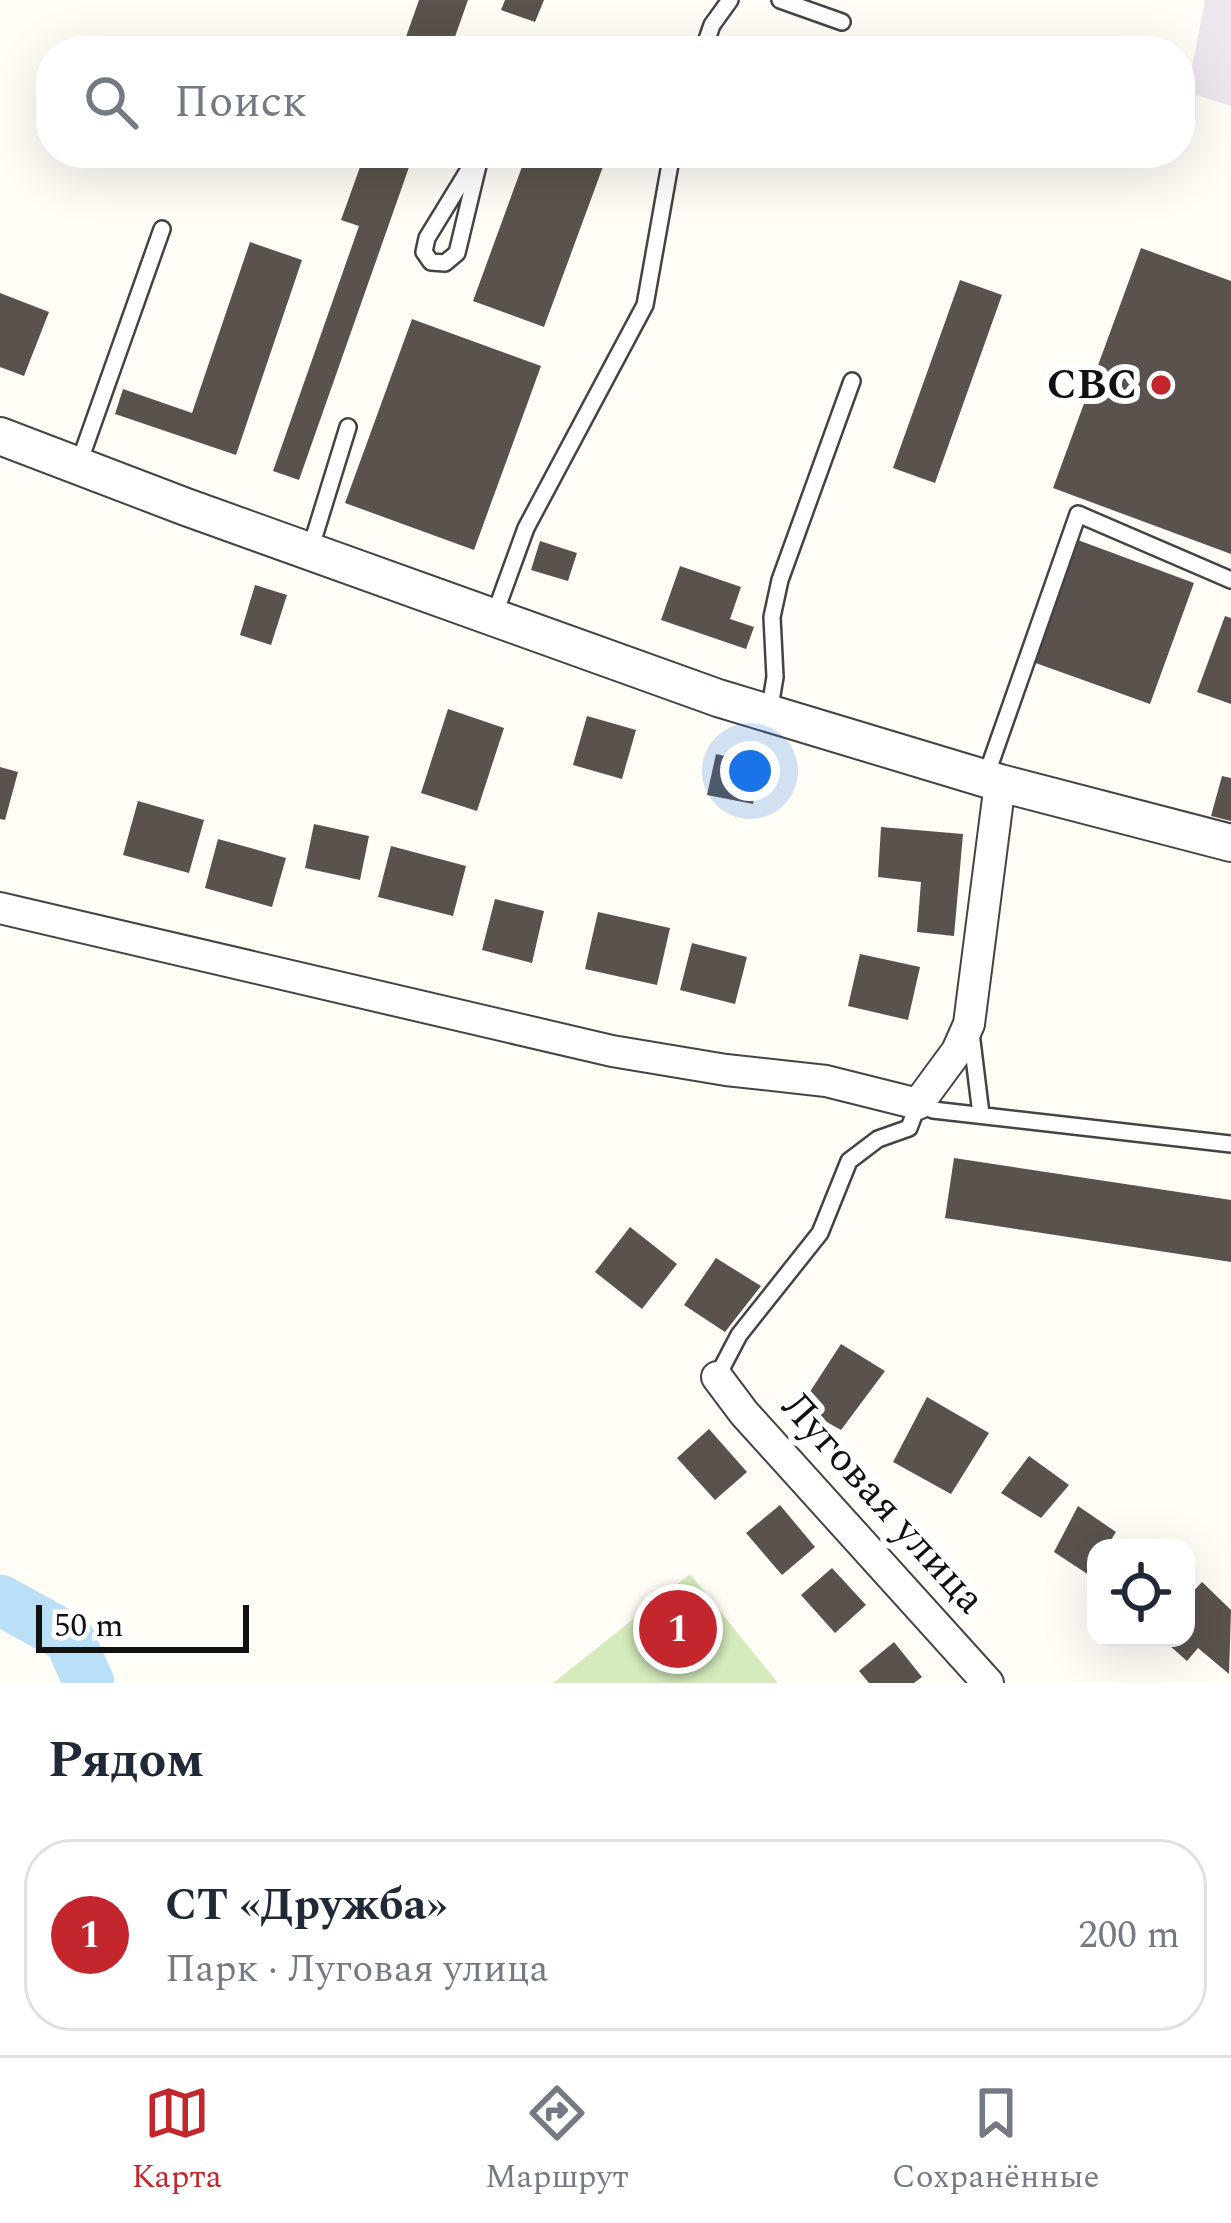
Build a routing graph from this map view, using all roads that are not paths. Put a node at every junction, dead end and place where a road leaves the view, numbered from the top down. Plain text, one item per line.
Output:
1 (730, 0) edge
2 (780, 0) edge
3 (842, 22) dead end
4 (708, 36) edge
5 (471, 168) edge
6 (477, 168) edge
7 (668, 168) edge
8 (162, 229) dead end
9 (852, 381) dead end
10 (348, 427) dead end
11 (0, 436) edge
12 (78, 466) junction
13 (309, 552) junction
14 (1231, 580) edge
15 (494, 619) junction
16 (769, 713) junction
17 (992, 781) junction
18 (1231, 843) edge
19 (0, 908) edge
20 (969, 1024) junction
21 (918, 1104) junction
22 (981, 1114) junction
23 (1231, 1144) edge
24 (717, 1377) joint
25 (988, 1683) edge

1 - 4 lane
2 - 3 lane
5 - 6 lane
7 - 15 lane
8 - 12 lane
9 - 16 lane
10 - 13 lane
11 - 12 street
12 - 13 street
13 - 15 street
14 - 17 lane
15 - 16 street
16 - 17 street
17 - 18 street
17 - 20 street
19 - 21 street
20 - 21 street
20 - 22 lane
21 - 22 lane
21 - 24 lane
22 - 23 lane
24 - 25 street, Луговая улица

